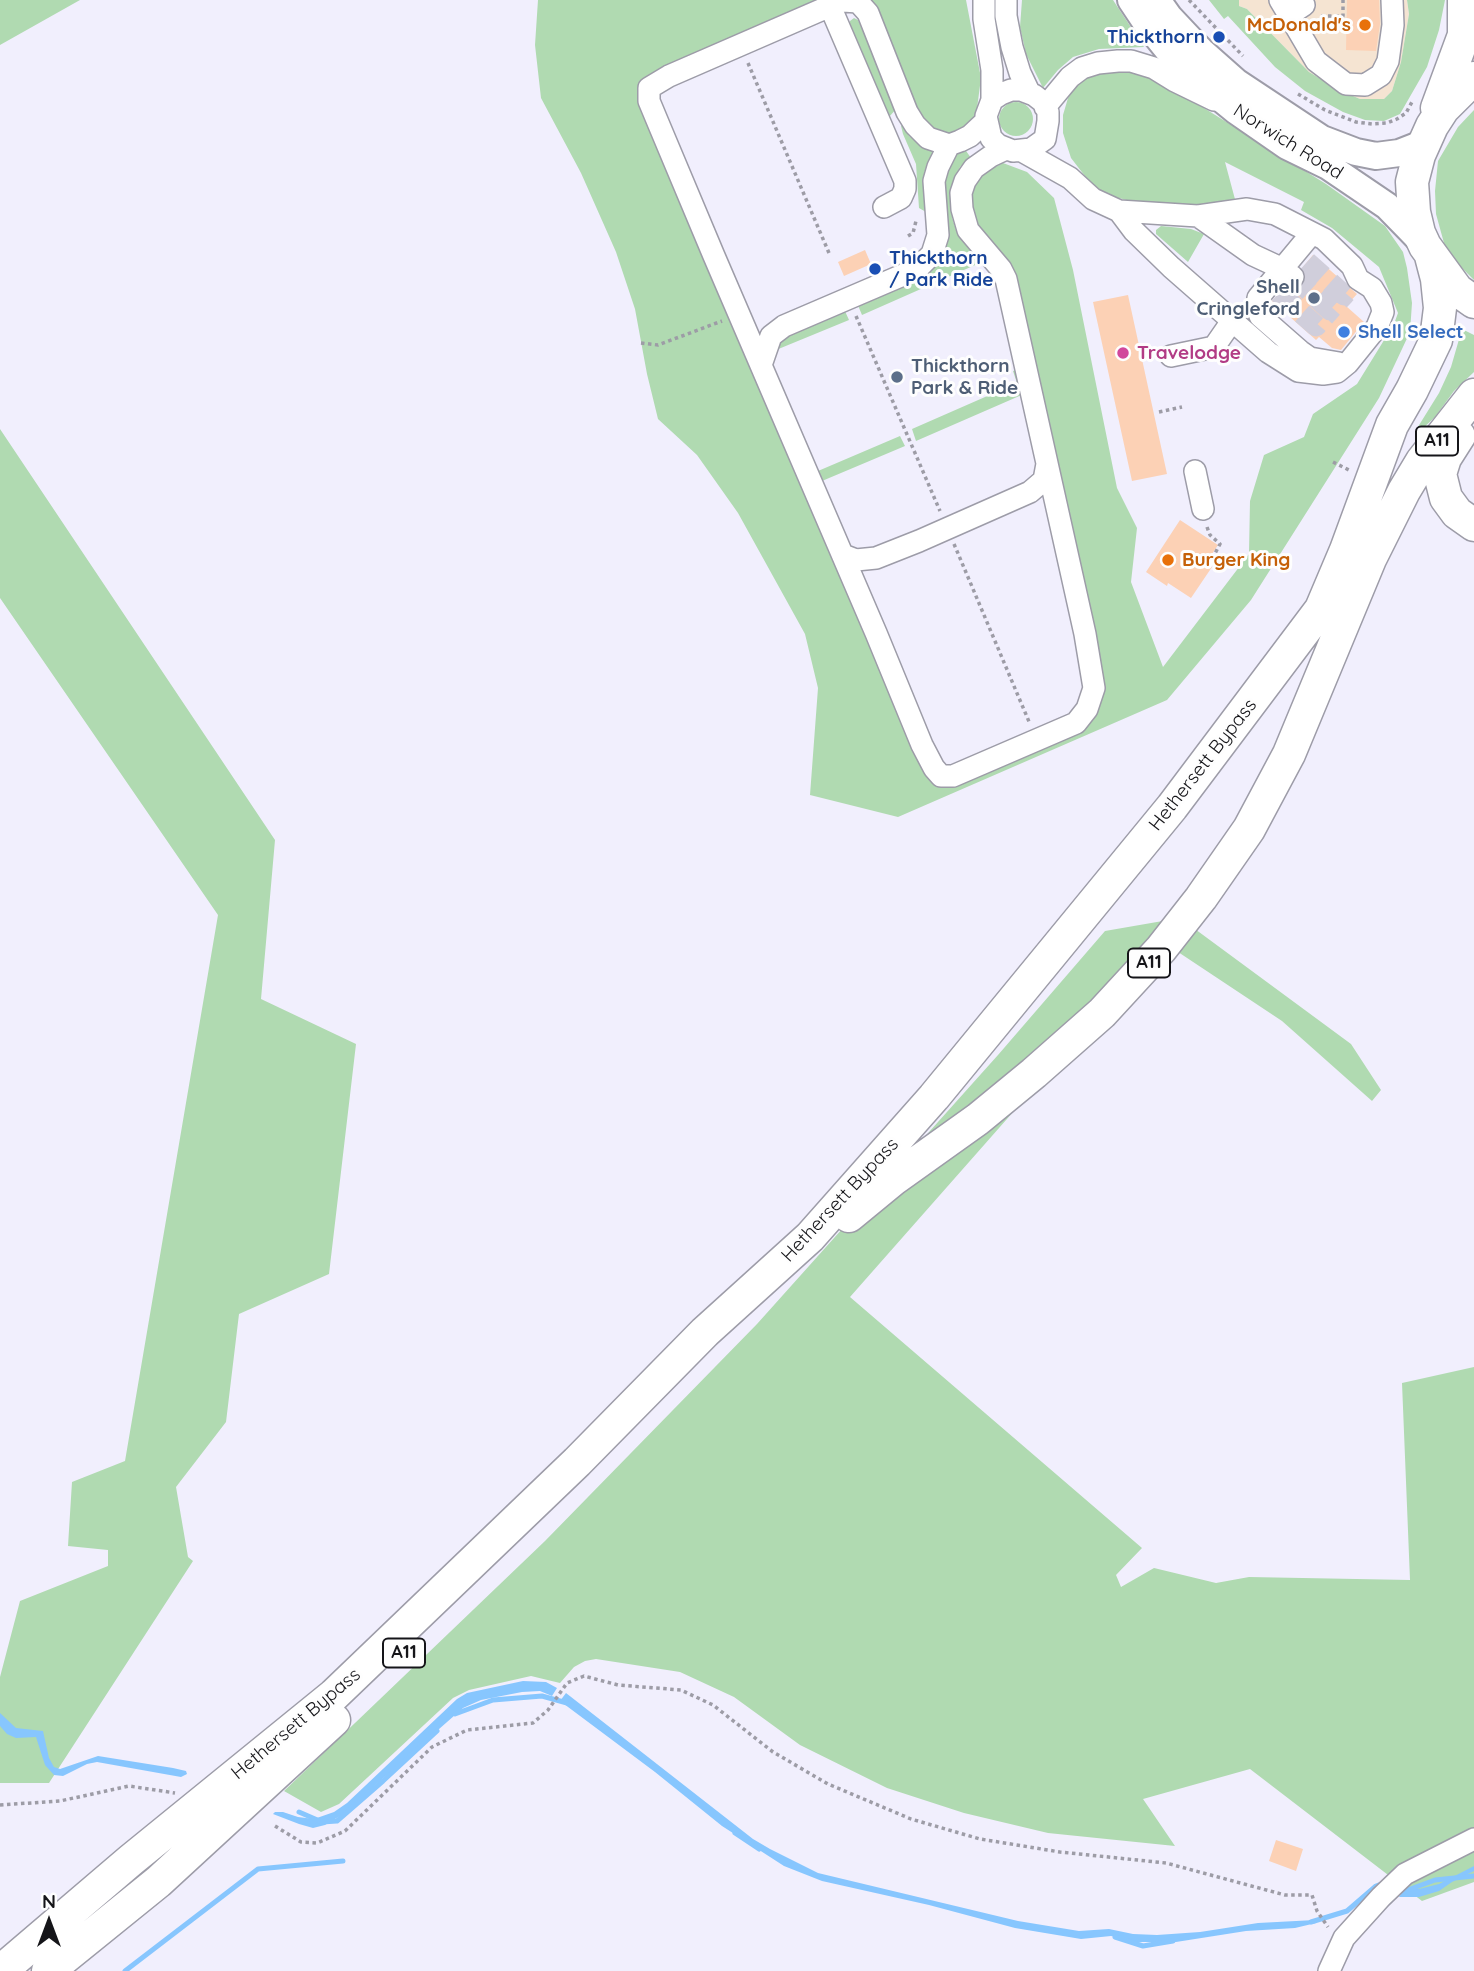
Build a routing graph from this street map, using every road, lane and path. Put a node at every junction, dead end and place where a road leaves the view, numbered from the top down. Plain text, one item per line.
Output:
1 (984, 0) edge
2 (1006, 0) edge
3 (1131, 0) edge
4 (1157, 0) edge
5 (1343, 0) edge
6 (1392, 0) edge
7 (1464, 0) edge
8 (830, 6) junction
9 (1298, 9) edge
10 (740, 45) junction
11 (1474, 78) edge
12 (1029, 92) junction
13 (992, 100) junction
14 (1045, 107) junction
15 (1235, 110) junction
16 (986, 121) junction
17 (1047, 129) junction
18 (1427, 135) junction
19 (949, 145) junction
20 (1014, 150) junction
21 (1070, 178) junction
22 (884, 207) dead end
23 (1119, 211) junction
24 (1198, 216) junction
25 (1428, 251) junction
26 (829, 253) dead end
27 (1253, 255) junction
28 (1289, 268) junction
29 (849, 299) junction
30 (1474, 302) edge
31 (732, 316) junction
32 (1232, 321) junction
33 (641, 343) dead end
34 (1171, 356) dead end
35 (1348, 363) junction
36 (761, 365) junction
37 (1474, 395) edge
38 (1182, 407) dead end
39 (1159, 412) dead end
40 (1474, 419) edge
41 (1333, 462) dead end
42 (1047, 464) junction
43 (1341, 466) dead end
44 (1195, 471) dead end
45 (1203, 509) joint
46 (1474, 525) edge
47 (947, 529) junction
48 (843, 555) junction
49 (1209, 559) dead end
50 (1029, 724) dead end
51 (177, 1793) dead end
52 (0, 1805) edge
53 (275, 1826) dead end
54 (1474, 1839) edge
55 (1327, 1927) dead end
56 (1, 1971) edge
57 (48, 1971) edge
58 (1329, 1971) edge

1 - 13 street
2 - 12 street
3 - 15 main road, Norwich Road
4 - 18 main road, Norwich Road
5 - 9 path
6 - 9 street
7 - 18 highway
8 - 10 street
8 - 19 street
8 - 22 street
10 - 26 path
10 - 31 street
11 - 18 highway
12 - 13 street
12 - 14 street
13 - 16 street
14 - 15 street
14 - 17 street
15 - 25 main road, Norwich Road
16 - 19 street
16 - 20 street
17 - 20 street
17 - 21 street
18 - 25 highway
19 - 29 street
20 - 21 street
20 - 42 street
21 - 23 street
23 - 24 street
23 - 32 street
24 - 27 street
24 - 28 street
25 - 30 highway
25 - 56 highway, Hethersett Bypass / A11
27 - 28 street
27 - 28 street
28 - 35 street
28 - 35 street
29 - 36 street
29 - 47 path
31 - 33 path
31 - 36 street
32 - 34 street
32 - 35 street
36 - 48 street
37 - 57 highway, Hethersett Bypass / A11
38 - 39 path
40 - 46 highway
41 - 43 path
42 - 47 street
42 - 48 street
44 - 45 street
45 - 49 path
47 - 48 street
47 - 50 path
51 - 52 path
53 - 55 path
54 - 58 street

